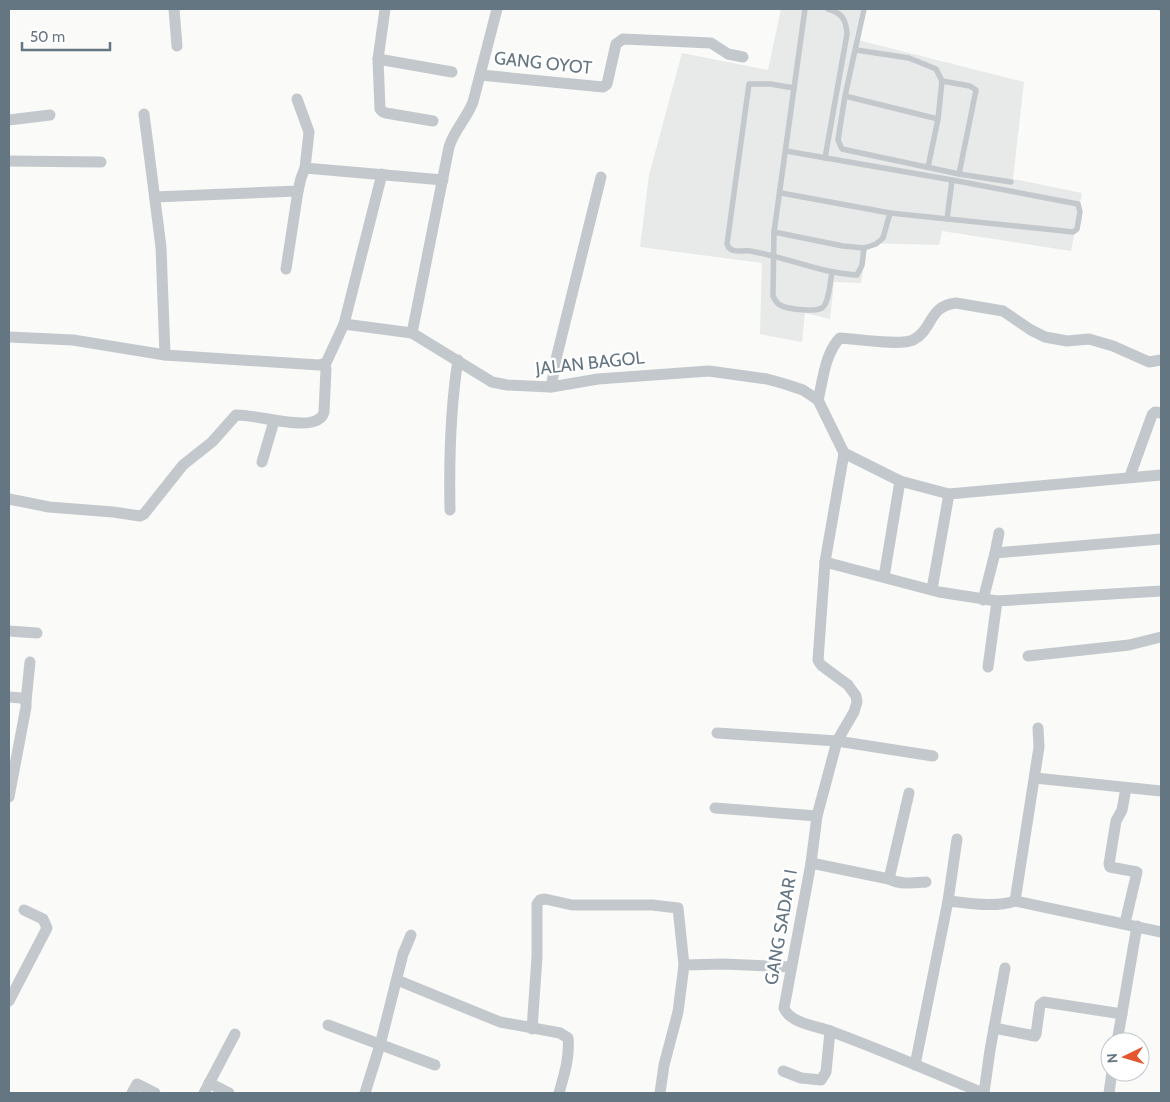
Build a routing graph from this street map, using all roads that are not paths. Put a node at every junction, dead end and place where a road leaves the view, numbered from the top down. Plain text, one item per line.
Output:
1 (174, 9) edge
2 (386, 9) edge
3 (497, 9) edge
4 (805, 9) edge
5 (828, 9) edge
6 (864, 9) edge
7 (177, 46) dead end
8 (856, 50) junction
9 (742, 57) dead end
10 (378, 59) junction
11 (452, 72) dead end
12 (481, 75) junction
13 (942, 81) junction
14 (794, 88) junction
15 (845, 96) junction
16 (297, 99) dead end
17 (144, 114) dead end
18 (50, 115) dead end
19 (938, 119) junction
20 (9, 120) edge
21 (433, 121) dead end
22 (786, 151) junction
23 (825, 158) junction
24 (9, 160) edge
25 (101, 162) dead end
26 (305, 168) junction
27 (928, 168) junction
28 (382, 174) junction
29 (959, 174) junction
30 (601, 177) dead end
31 (443, 180) junction
32 (952, 180) junction
33 (1011, 182) dead end
34 (298, 191) junction
35 (781, 193) junction
36 (155, 197) junction
37 (890, 213) junction
38 (947, 219) junction
39 (774, 232) junction
40 (864, 248) junction
41 (773, 257) junction
42 (286, 269) dead end
43 (832, 273) junction
44 (344, 324) junction
45 (412, 333) junction
46 (9, 337) edge
47 (165, 356) junction
48 (458, 360) junction
49 (1161, 360) edge
50 (324, 364) junction
51 (551, 387) junction
52 (818, 400) junction
53 (1161, 413) edge
54 (274, 421) junction
55 (844, 453) junction
56 (262, 462) dead end
57 (1161, 475) edge
58 (1130, 476) junction
59 (900, 481) junction
60 (949, 494) junction
61 (9, 499) edge
62 (450, 510) dead end
63 (999, 533) dead end
64 (1161, 539) edge
65 (996, 553) junction
66 (825, 562) junction
67 (884, 577) junction
68 (932, 589) junction
69 (1161, 591) edge
70 (983, 600) junction
71 (997, 601) junction
72 (9, 631) edge
73 (36, 633) dead end
74 (1161, 637) edge
75 (1028, 656) dead end
76 (30, 662) dead end
77 (988, 666) dead end
78 (9, 697) edge
79 (26, 700) junction
80 (1038, 728) dead end
81 (718, 733) dead end
82 (837, 741) junction
83 (933, 756) dead end
84 (1035, 778) junction
85 (1126, 788) junction
86 (1161, 791) edge
87 (909, 793) dead end
88 (9, 796) edge
89 (715, 808) dead end
90 (817, 816) junction
91 (958, 839) dead end
92 (810, 863) junction
93 (890, 879) junction
94 (926, 882) dead end
95 (948, 901) junction
96 (1015, 902) junction
97 (24, 910) dead end
98 (1131, 924) junction
99 (1161, 932) edge
100 (411, 935) dead end
101 (684, 964) junction
102 (791, 967) junction
103 (1005, 968) dead end
104 (397, 980) junction
105 (9, 1001) edge
106 (1122, 1014) junction
107 (328, 1025) dead end
108 (994, 1028) junction
109 (532, 1029) junction
110 (830, 1031) junction
111 (1119, 1032) edge
112 (234, 1034) dead end
113 (380, 1045) junction
114 (914, 1065) junction
115 (435, 1066) dead end
116 (782, 1071) dead end
117 (206, 1088) edge
118 (132, 1093) edge
119 (155, 1093) edge
120 (229, 1093) edge
121 (365, 1093) edge
122 (559, 1093) edge
123 (660, 1093) edge
124 (984, 1093) edge

1 - 7 street
2 - 10 street
3 - 12 street
4 - 14 lane
5 - 23 lane
6 - 8 lane
8 - 13 lane
8 - 15 lane
9 - 12 street, GANG OYOT
10 - 11 street
10 - 21 street
12 - 31 street
13 - 19 lane
13 - 29 lane
14 - 22 lane
14 - 41 lane
15 - 19 lane
15 - 27 lane
16 - 26 street
17 - 36 street
18 - 20 street
19 - 27 lane
22 - 23 lane
22 - 35 lane
23 - 32 lane
24 - 25 street
26 - 28 street
26 - 34 street
27 - 29 lane
28 - 31 street
28 - 44 street
29 - 33 lane
30 - 51 street
31 - 45 street
32 - 38 lane
32 - 38 lane
34 - 36 street
34 - 42 street
35 - 37 lane
35 - 39 lane
36 - 47 street
37 - 38 lane
37 - 40 lane
39 - 40 lane
39 - 41 lane
40 - 43 lane
41 - 43 lane
41 - 43 lane
44 - 45 street
44 - 50 street
45 - 48 street, JALAN BAGOL
46 - 47 street
47 - 50 street
48 - 51 street, JALAN BAGOL
48 - 62 street
49 - 52 street
50 - 54 street
51 - 52 street, JALAN BAGOL
52 - 55 street
53 - 58 street
54 - 56 street
54 - 61 street
55 - 59 street
55 - 66 street
57 - 58 street
58 - 60 street
59 - 60 street
59 - 67 street
60 - 68 street
63 - 65 street
64 - 65 street
65 - 70 street
66 - 67 street
66 - 82 street, GANG SADAR I
67 - 68 street
68 - 70 street
69 - 71 street
70 - 71 street
71 - 77 street
72 - 73 street
74 - 75 street
76 - 79 street
78 - 79 street
79 - 88 street
80 - 84 street
81 - 82 street
82 - 83 street
82 - 90 street, GANG SADAR I
84 - 85 street
84 - 96 street
85 - 86 street
85 - 98 street
87 - 93 street
89 - 90 street
90 - 92 street, GANG SADAR I
91 - 95 street
92 - 93 street
92 - 102 street, GANG SADAR I
93 - 94 street
95 - 96 street
95 - 114 street
96 - 98 street
97 - 105 street
98 - 99 street
98 - 106 street
100 - 104 street
101 - 102 street
101 - 109 street
101 - 123 street
102 - 110 street, GANG SADAR I
103 - 108 street
104 - 109 street
104 - 113 street
106 - 108 street
106 - 111 street
107 - 113 street
108 - 124 street
109 - 122 street
110 - 114 street, GANG SADAR I
110 - 116 street
112 - 117 street
113 - 115 street
113 - 121 street
114 - 124 street, GANG SADAR I
117 - 120 street
118 - 119 street

